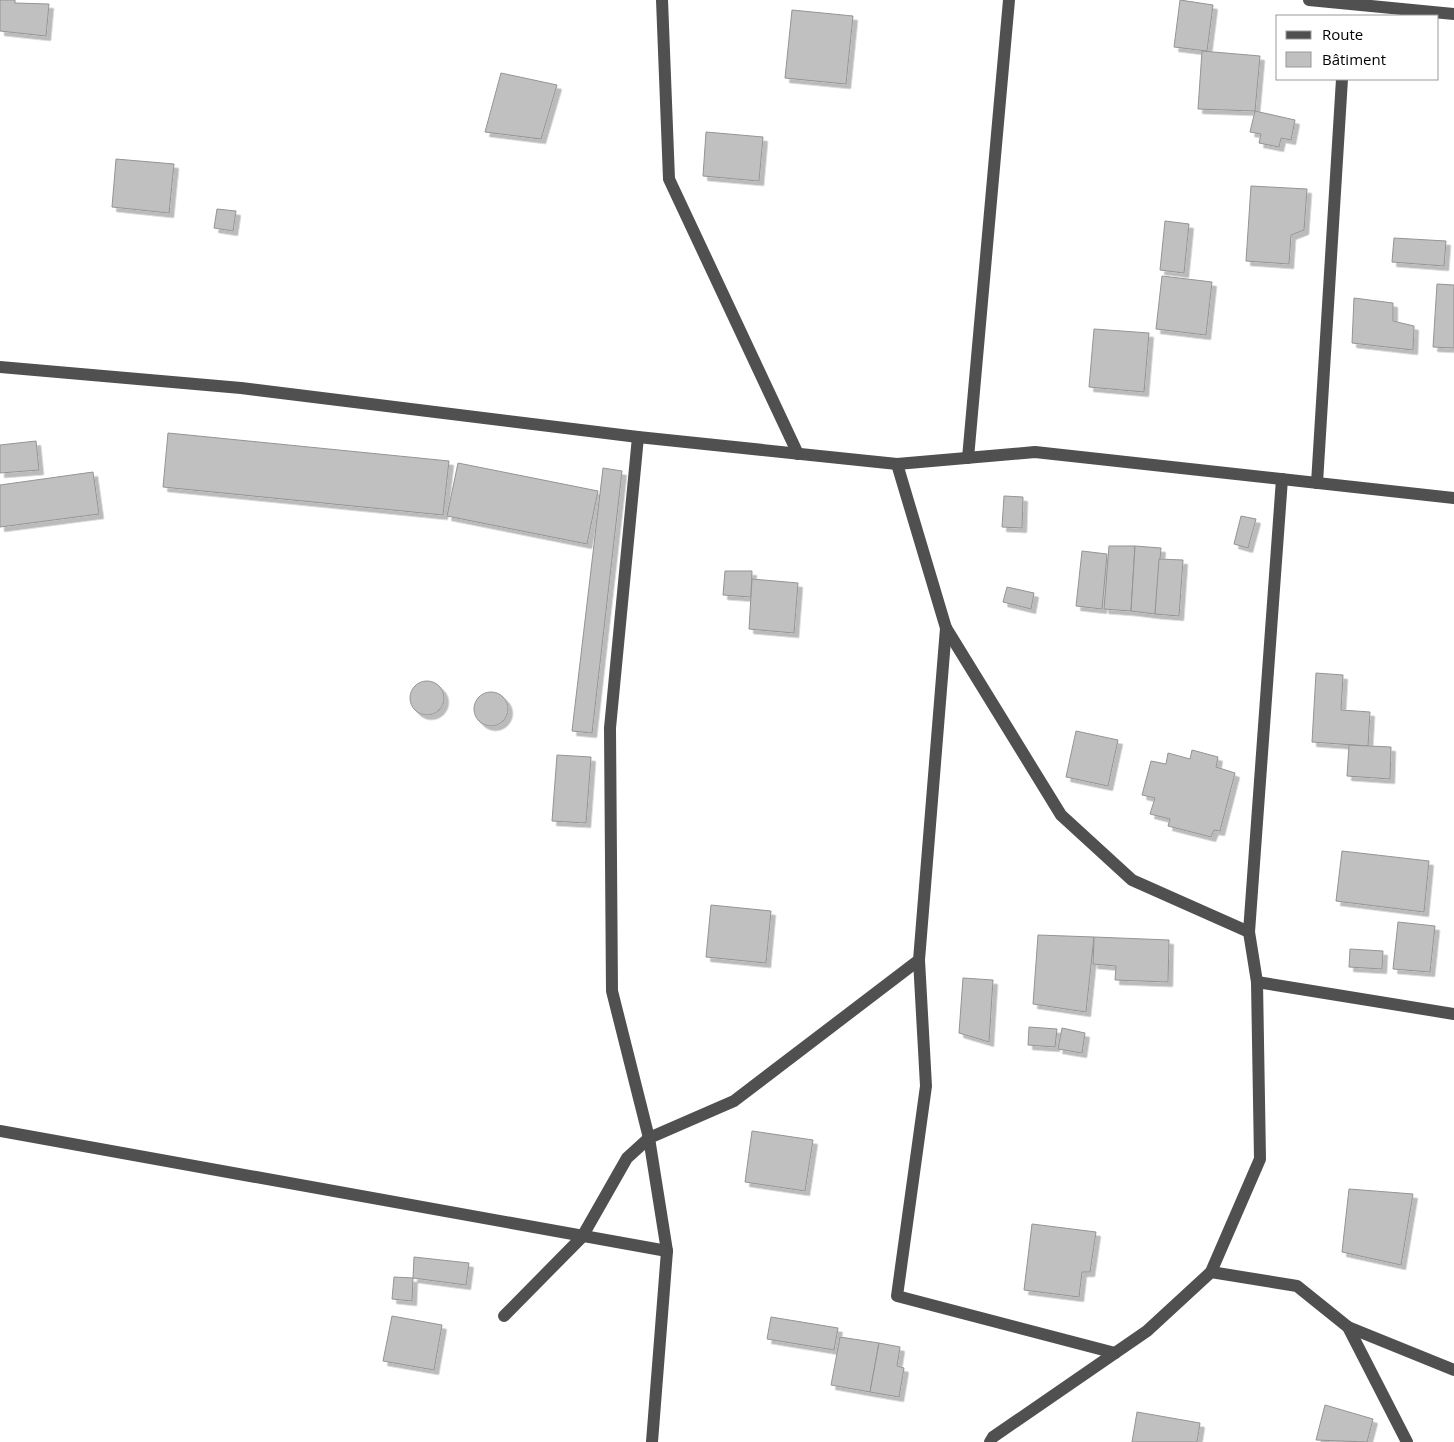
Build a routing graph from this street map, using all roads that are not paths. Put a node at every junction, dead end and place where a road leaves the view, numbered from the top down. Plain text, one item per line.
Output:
1 (662, 0) edge
2 (1009, 0) edge
3 (1309, 0) edge
4 (1346, 7) edge
5 (1454, 14) edge
6 (1342, 80) edge
7 (0, 366) edge
8 (638, 437) junction
9 (798, 454) junction
10 (968, 458) junction
11 (897, 464) junction
12 (1282, 479) junction
13 (1317, 483) junction
14 (1454, 498) edge
15 (946, 628) junction
16 (1249, 932) junction
17 (920, 960) junction
18 (1257, 982) junction
19 (1454, 1014) edge
20 (0, 1131) edge
21 (649, 1138) junction
22 (582, 1237) junction
23 (668, 1251) junction
24 (1211, 1272) junction
25 (504, 1316) dead end
26 (1348, 1327) junction
27 (1116, 1353) junction
28 (1454, 1370) edge
29 (652, 1442) edge
30 (990, 1442) edge
31 (1407, 1442) edge

1 - 9 street
2 - 10 street
3 - 4 street
4 - 5 street
6 - 13 street
7 - 8 street
8 - 9 street
8 - 21 street
9 - 11 street
10 - 11 street
10 - 12 street
11 - 15 street
12 - 13 street
12 - 16 street
13 - 14 street
15 - 16 street
15 - 17 street
16 - 18 street
17 - 21 street
17 - 27 street
18 - 19 street
18 - 24 street
20 - 22 street
21 - 22 street
21 - 23 street
22 - 23 street
22 - 25 street
23 - 29 street
24 - 26 street
24 - 27 street
26 - 28 street
26 - 31 street
27 - 30 street

